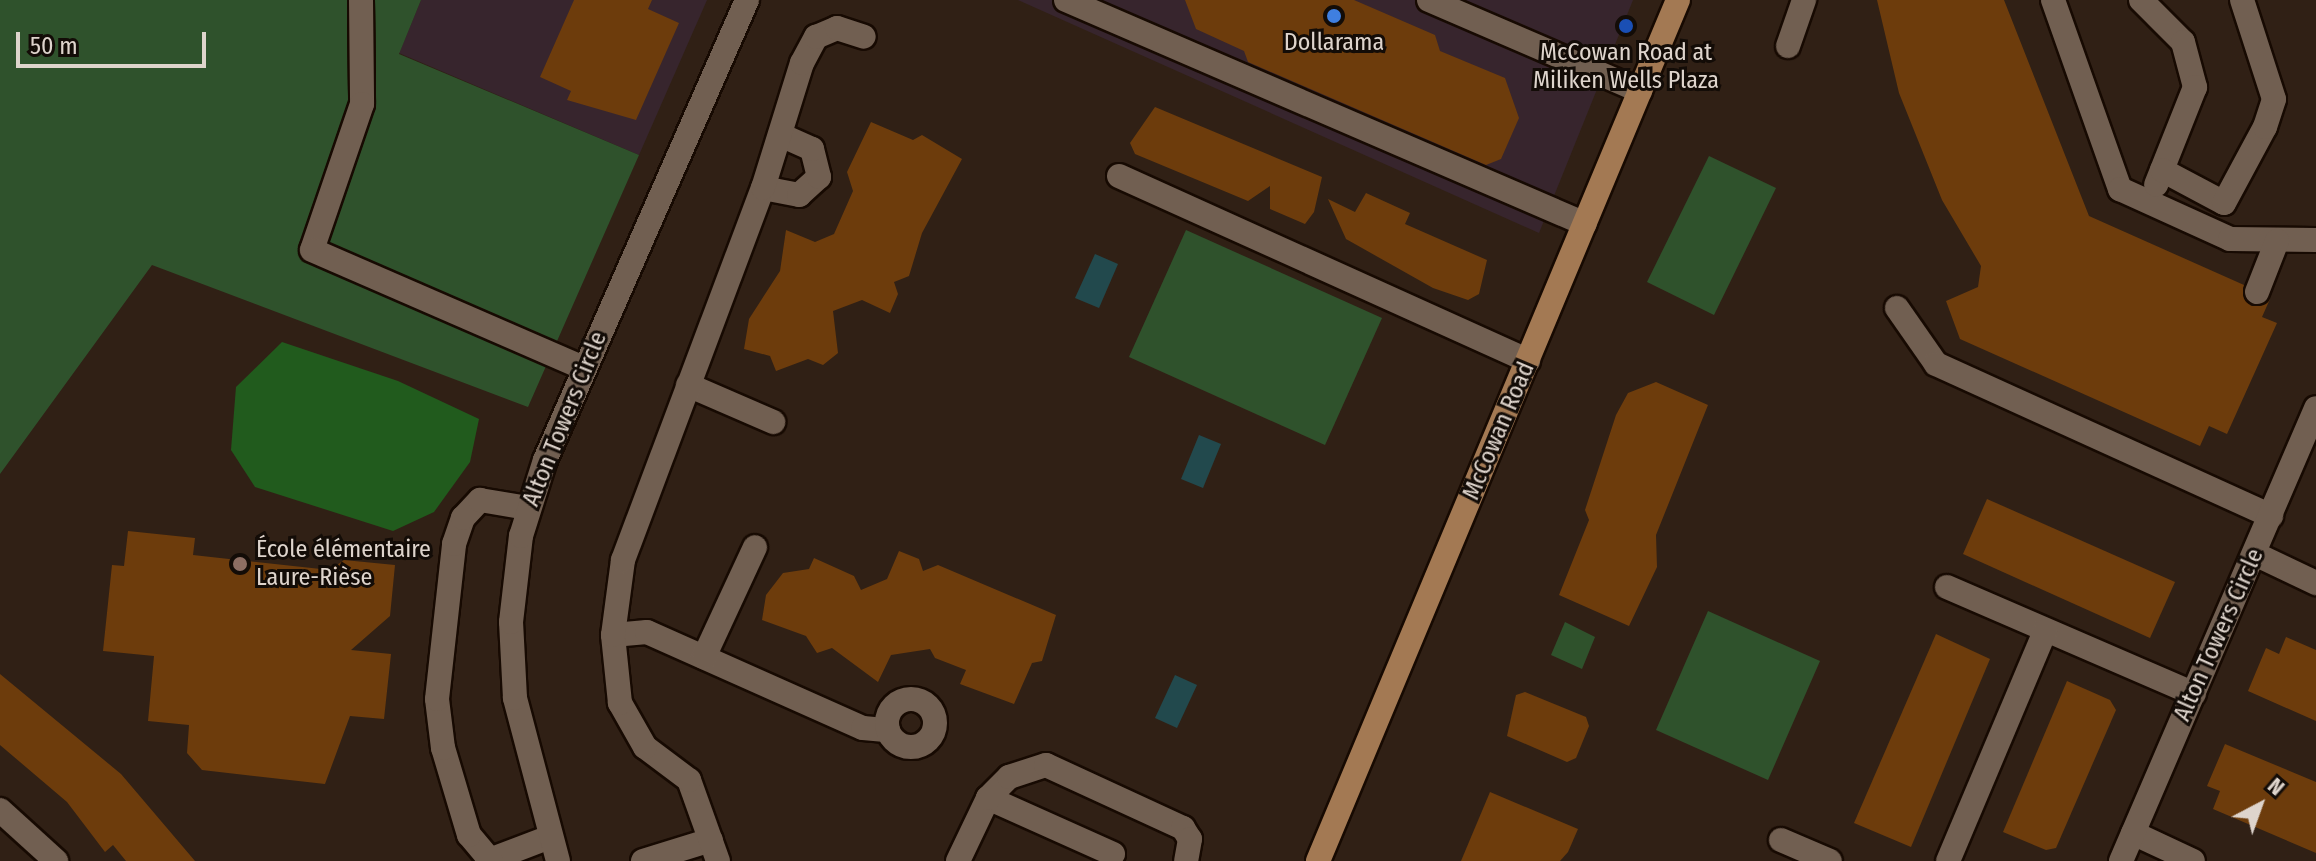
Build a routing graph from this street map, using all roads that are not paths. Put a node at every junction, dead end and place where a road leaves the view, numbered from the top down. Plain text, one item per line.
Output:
1 (361, 0) edge
2 (747, 0) edge
3 (1066, 0) edge
4 (1429, 0) edge
5 (1678, 0) edge
6 (1804, 0) edge
7 (2141, 0) edge
8 (2242, 0) edge
9 (2057, 1) edge
10 (864, 37) dead end
11 (1788, 46) dead end
12 (1640, 91) junction
13 (780, 135) junction
14 (2162, 170) junction
15 (1119, 176) dead end
16 (763, 188) junction
17 (2149, 202) junction
18 (1585, 224) junction
19 (2316, 240) edge
20 (2277, 241) junction
21 (2257, 292) dead end
22 (1897, 308) dead end
23 (1528, 361) junction
24 (584, 368) junction
25 (688, 385) junction
26 (2316, 408) edge
27 (773, 422) dead end
28 (528, 508) junction
29 (2271, 516) junction
30 (755, 547) dead end
31 (2255, 554) junction
32 (2316, 583) edge
33 (1947, 587) dead end
34 (2045, 631) junction
35 (613, 635) junction
36 (704, 657) junction
37 (2194, 694) junction
38 (888, 730) dead end
39 (988, 798) junction
40 (0, 810) edge
41 (2133, 833) junction
42 (550, 837) junction
43 (1781, 840) dead end
44 (714, 850) edge
45 (1113, 854) dead end
46 (490, 860) edge
47 (56, 861) edge
48 (558, 861) edge
49 (643, 861) edge
50 (958, 861) edge
51 (1186, 861) edge
52 (1318, 861) edge
53 (1830, 861) edge
54 (1948, 861) edge
55 (2121, 861) edge
56 (2193, 861) edge

1 - 24 street
2 - 24 street, Alton Towers Circle
3 - 18 street
4 - 12 street
5 - 12 main road, McCowan Road
6 - 11 street
7 - 14 street
8 - 14 street
9 - 17 street
10 - 13 street
12 - 18 main road, McCowan Road
13 - 16 street
13 - 16 street
14 - 17 street
15 - 23 street
16 - 25 street
17 - 20 street
18 - 23 main road, McCowan Road
19 - 20 street
20 - 21 street
22 - 29 street
23 - 52 main road, McCowan Road
24 - 28 street, Alton Towers Circle
25 - 27 street
25 - 35 street
26 - 29 street, Alton Towers Circle
28 - 42 street, Alton Towers Circle
28 - 46 street
29 - 31 street, Alton Towers Circle
30 - 36 street
31 - 32 street
31 - 37 street, Alton Towers Circle
33 - 34 street
34 - 37 street
34 - 54 street
35 - 36 street
35 - 44 street
36 - 38 street
37 - 41 street, Alton Towers Circle
39 - 45 street
39 - 50 street
39 - 51 street
40 - 47 street
41 - 55 street, Alton Towers Circle
41 - 56 street
42 - 46 street
42 - 48 street, Alton Towers Circle
43 - 53 street
44 - 49 street

